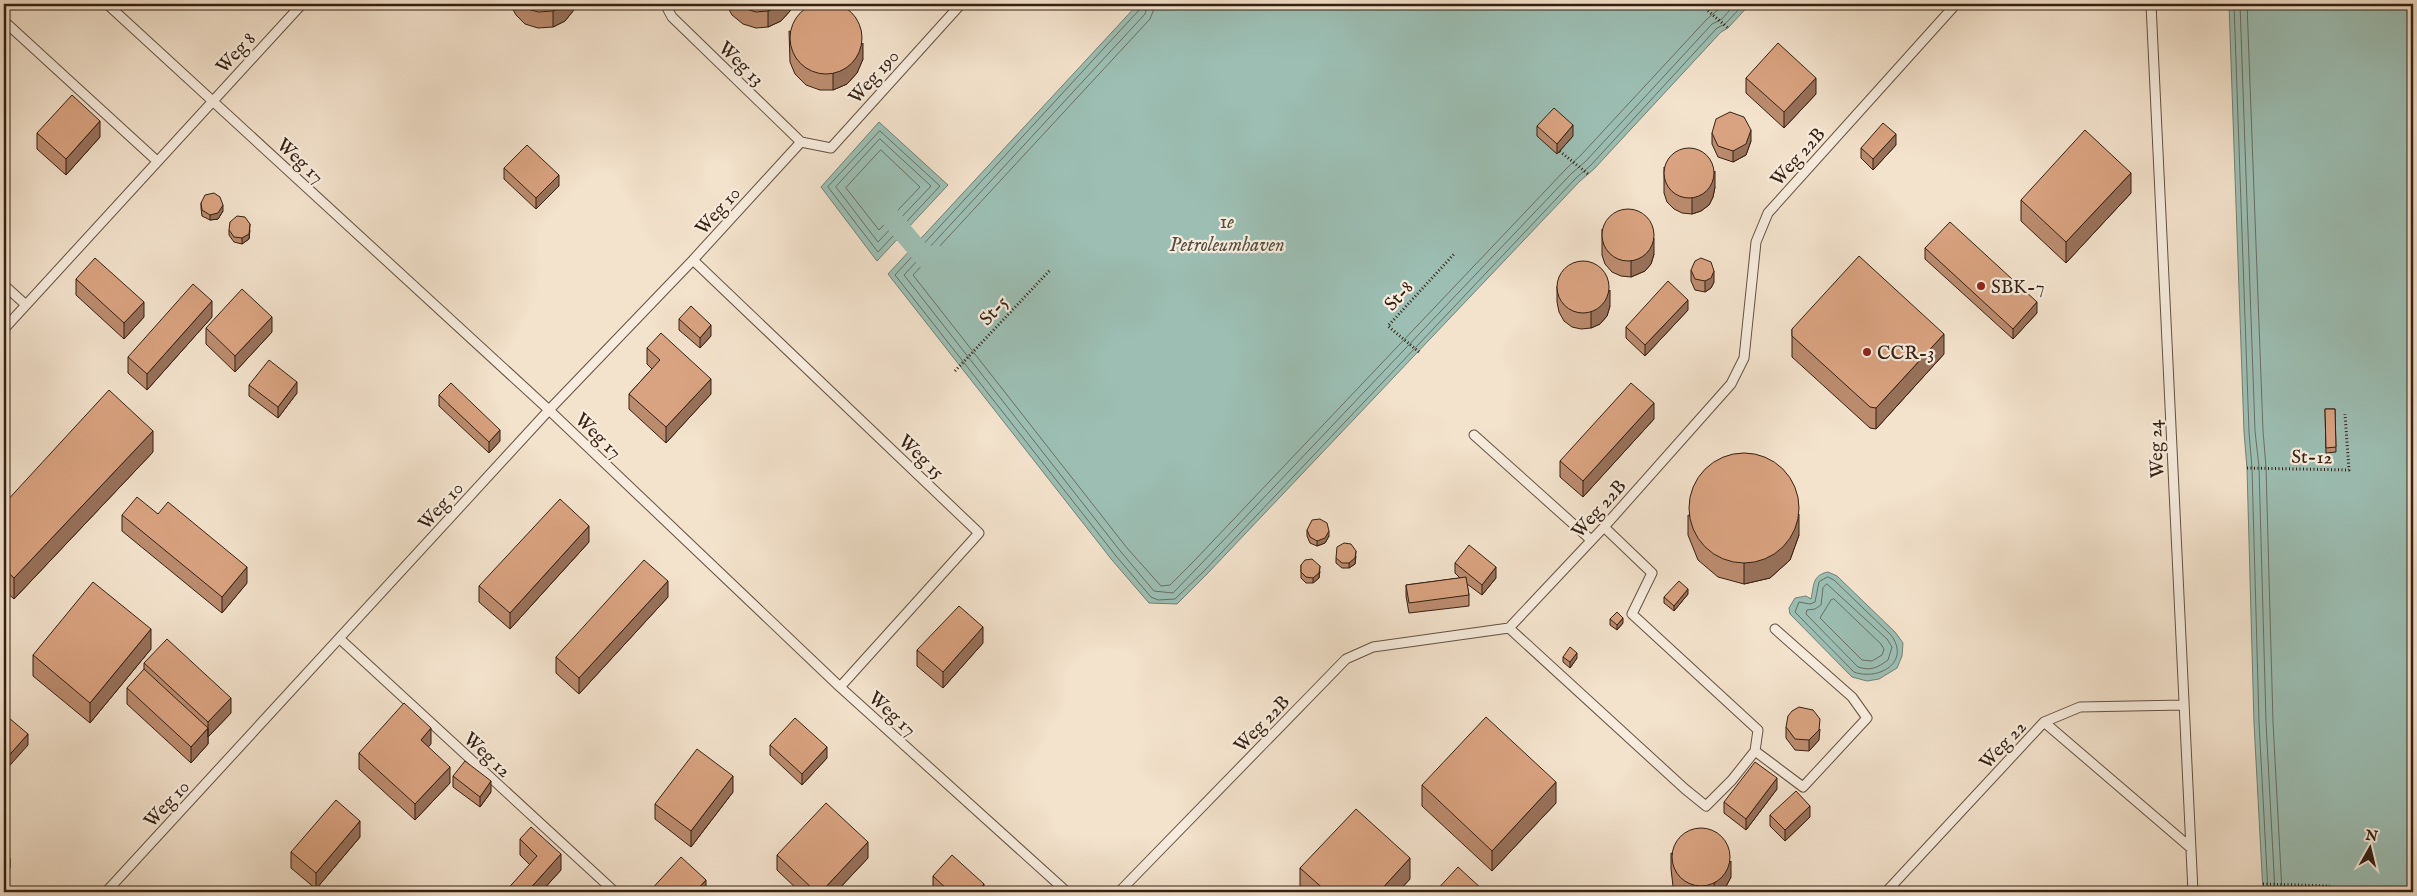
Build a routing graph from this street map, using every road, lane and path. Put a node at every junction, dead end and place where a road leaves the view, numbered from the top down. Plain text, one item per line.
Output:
1 (107, 4) edge
2 (302, 4) edge
3 (666, 4) edge
4 (961, 4) edge
5 (1700, 4) edge
6 (1956, 4) edge
7 (2151, 4) edge
8 (4, 21) edge
9 (1728, 28) dead end
10 (212, 100) junction
11 (801, 142) junction
12 (1549, 143) edge
13 (157, 161) junction
14 (1588, 174) dead end
15 (1455, 253) dead end
16 (693, 260) junction
17 (1051, 269) dead end
18 (4, 285) edge
19 (26, 305) junction
20 (4, 329) edge
21 (1419, 352) dead end
22 (955, 371) dead end
23 (548, 410) junction
24 (2345, 414) dead end
25 (1474, 435) dead end
26 (2247, 468) dead end
27 (1604, 526) junction
28 (1591, 540) junction
29 (1508, 628) junction
30 (1775, 629) dead end
31 (340, 639) junction
32 (840, 687) junction
33 (2183, 704) junction
34 (2044, 722) junction
35 (1755, 751) junction
36 (2191, 848) junction
37 (2263, 884) dead end
38 (2330, 886) dead end
39 (106, 892) edge
40 (615, 892) edge
41 (1067, 892) edge
42 (1119, 892) edge
43 (1886, 892) edge
44 (2193, 892) edge

1 - 10 lane, Weg 17
2 - 10 lane, Weg 8
3 - 11 lane, Weg 13
4 - 11 lane, Weg 190
5 - 9 path
6 - 27 lane, Weg 22B
7 - 33 lane, Weg 24
8 - 13 lane
10 - 13 lane, Weg 8
10 - 23 lane, Weg 17
11 - 16 lane, Weg 10
12 - 14 path
13 - 19 lane, Weg 8
15 - 21 path, St-8
16 - 23 lane, Weg 10
16 - 32 lane, Weg 15
17 - 22 path, St-5
18 - 19 lane
19 - 20 lane, Weg 8
23 - 31 lane, Weg 10
23 - 32 lane, Weg 17
24 - 26 path, St-12
25 - 28 lane
27 - 28 lane, Weg 22B
27 - 35 lane
28 - 29 lane, Weg 22B
29 - 35 lane
29 - 42 lane, Weg 22B
30 - 35 lane
31 - 39 lane, Weg 10
31 - 40 lane, Weg 12
32 - 41 lane, Weg 17
33 - 34 lane, Weg 22
33 - 36 lane, Weg 24
34 - 36 lane
34 - 43 lane, Weg 22
36 - 44 lane, Weg 24
37 - 38 path

